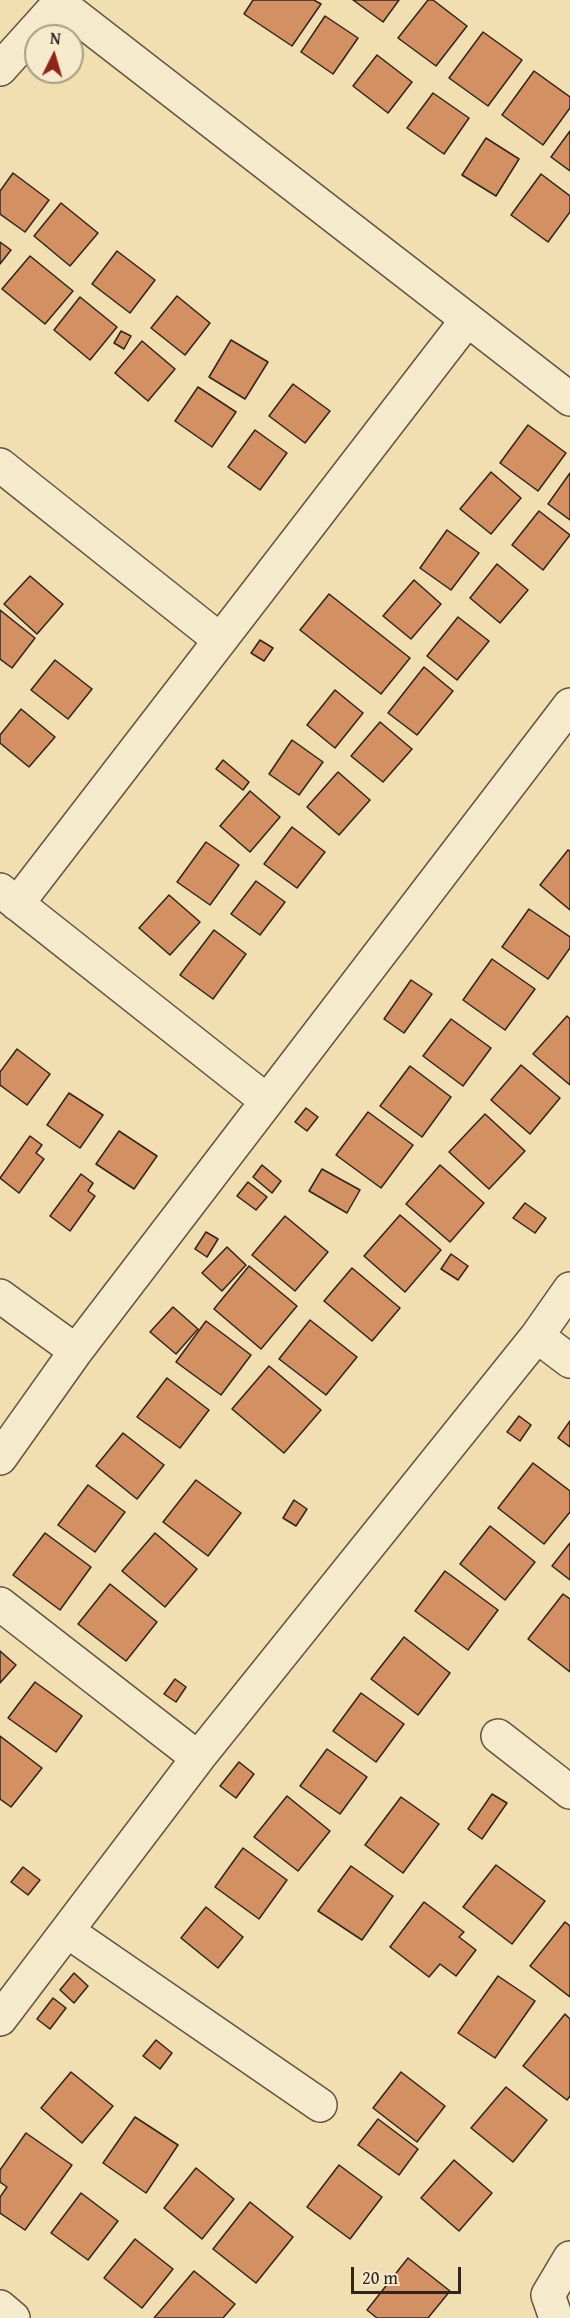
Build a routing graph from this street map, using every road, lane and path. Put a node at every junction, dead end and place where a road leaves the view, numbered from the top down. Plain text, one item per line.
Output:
1 (61, 1) edge
2 (0, 69) edge
3 (467, 320) junction
4 (570, 399) edge
5 (0, 465) edge
6 (220, 640) junction
7 (570, 705) edge
8 (8, 897) edge
9 (267, 1101) junction
10 (570, 1289) edge
11 (0, 1296) edge
12 (537, 1336) junction
13 (76, 1351) junction
14 (570, 1361) edge
15 (0, 1458) edge
16 (0, 1604) edge
17 (498, 1736) dead end
18 (198, 1758) junction
19 (570, 1792) edge
20 (67, 1931) junction
21 (0, 2019) edge
22 (320, 2105) dead end
23 (570, 2258) edge
24 (0, 2307) edge
25 (14, 2318) edge
26 (556, 2318) edge

1 - 2 street
1 - 3 street
3 - 4 street
3 - 6 street
5 - 6 street
6 - 8 street
7 - 9 street
8 - 9 street
9 - 13 street
10 - 12 street
11 - 13 street
12 - 14 street
12 - 18 street
13 - 15 street
16 - 18 street
17 - 19 street
18 - 20 street
20 - 21 street
20 - 22 street
23 - 26 street
24 - 25 street

